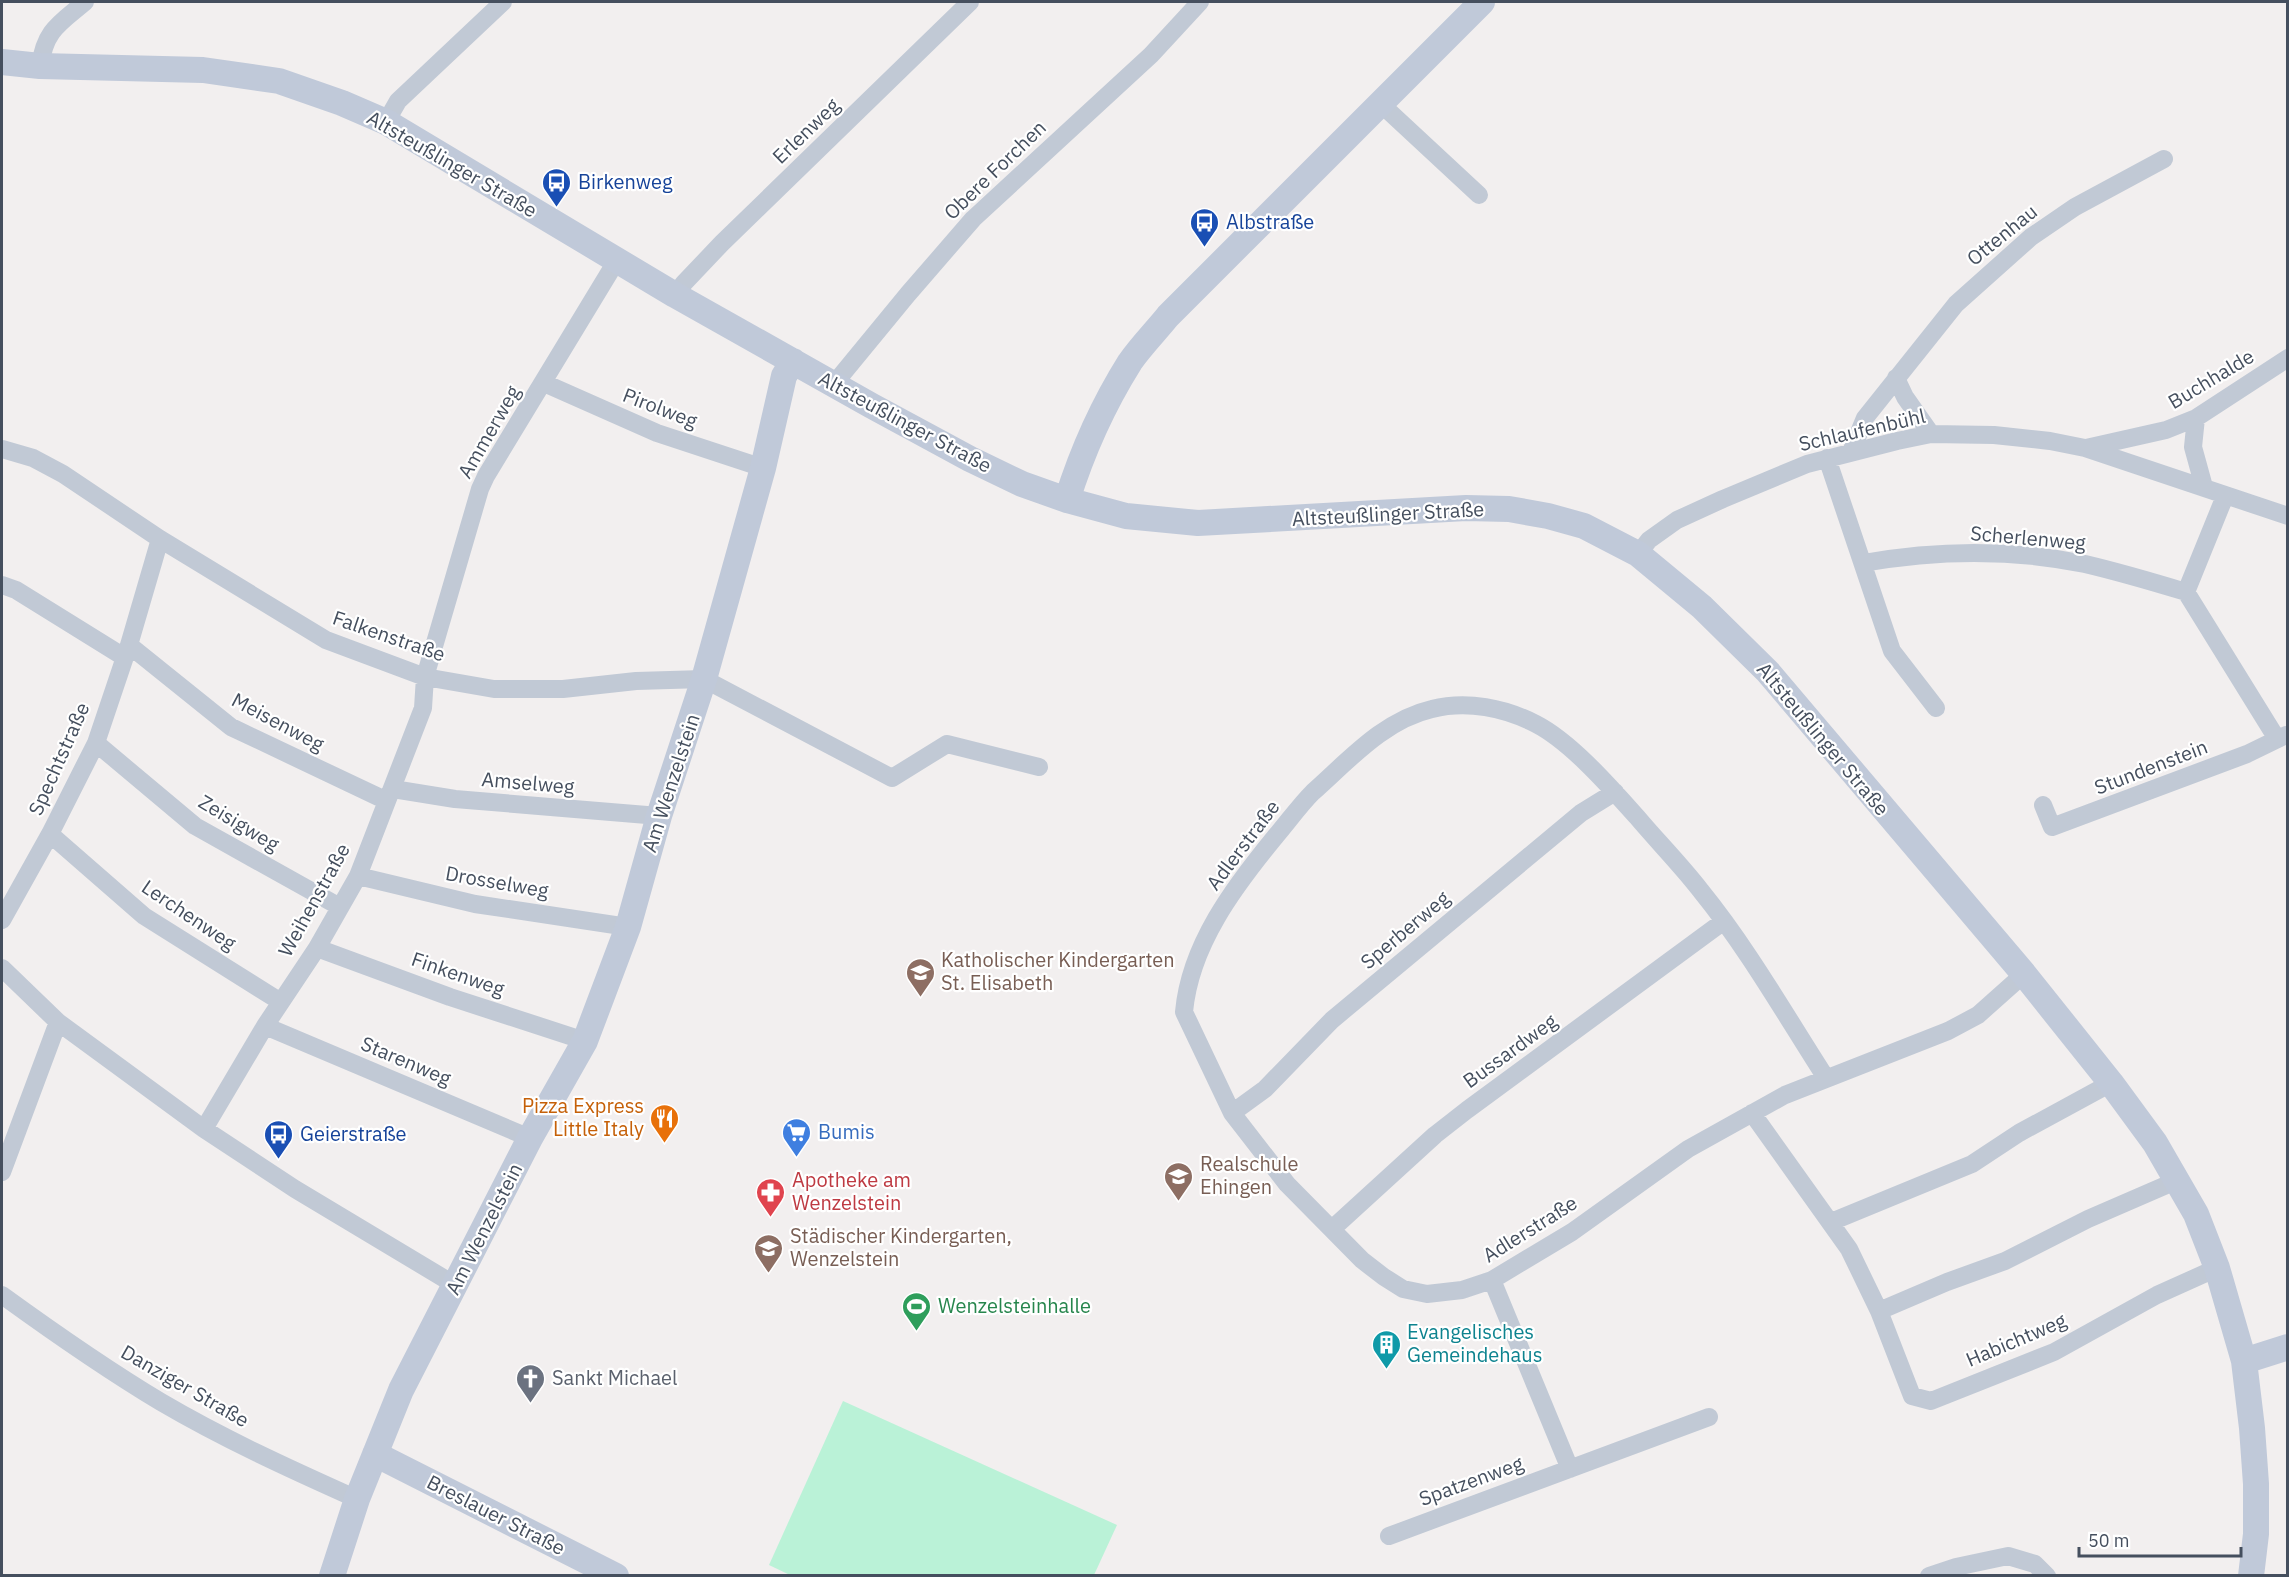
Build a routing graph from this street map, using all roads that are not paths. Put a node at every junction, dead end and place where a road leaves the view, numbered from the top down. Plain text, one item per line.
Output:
1 (85, 2) edge
2 (503, 2) edge
3 (970, 2) edge
4 (1200, 2) edge
5 (1482, 2) edge
6 (2, 62) edge
7 (40, 66) junction
8 (1381, 104) junction
9 (386, 122) junction
10 (2164, 159) dead end
11 (1479, 195) dead end
12 (617, 260) junction
13 (675, 295) junction
14 (2288, 358) edge
15 (793, 361) junction
16 (1896, 378) junction
17 (544, 383) junction
18 (834, 384) junction
19 (2196, 418) junction
20 (1931, 434) junction
21 (2085, 448) junction
22 (2, 449) edge
23 (1851, 452) junction
24 (1827, 458) junction
25 (763, 468) junction
26 (2204, 487) junction
27 (2225, 496) junction
28 (1066, 500) junction
29 (2288, 516) edge
30 (160, 539) junction
31 (1638, 554) junction
32 (1863, 563) junction
33 (2, 585) edge
34 (2186, 592) junction
35 (127, 651) junction
36 (425, 676) junction
37 (704, 679) junction
38 (1936, 708) dead end
39 (2282, 737) edge
40 (96, 743) junction
41 (1039, 767) dead end
42 (1614, 792) junction
43 (390, 795) junction
44 (2043, 805) dead end
45 (659, 816) junction
46 (50, 834) junction
47 (358, 876) junction
48 (340, 907) junction
49 (2, 920) edge
50 (1724, 921) junction
51 (628, 927) junction
52 (317, 948) junction
53 (2, 968) edge
54 (2024, 974) junction
55 (281, 1002) junction
56 (58, 1022) junction
57 (265, 1026) junction
58 (585, 1041) junction
59 (1827, 1078) junction
60 (2111, 1083) junction
61 (1232, 1113) junction
62 (1752, 1113) junction
63 (204, 1129) junction
64 (530, 1138) junction
65 (2, 1172) edge
66 (2178, 1180) junction
67 (1830, 1222) junction
68 (1332, 1229) junction
69 (2217, 1268) junction
70 (1492, 1280) junction
71 (455, 1286) junction
72 (2, 1294) edge
73 (1879, 1311) junction
74 (2288, 1347) edge
75 (2244, 1361) junction
76 (1709, 1417) dead end
77 (375, 1454) junction
78 (1570, 1469) junction
79 (357, 1499) junction
80 (1389, 1536) dead end
81 (332, 1575) edge
82 (616, 1575) edge
83 (1929, 1575) edge
84 (2046, 1575) edge
85 (2251, 1575) edge

1 - 7 street
2 - 9 street
3 - 13 street, Erlenweg
4 - 18 street, Obere Forchen
5 - 8 street
6 - 7 street, Altsteußlinger Straße
7 - 9 street, Altsteußlinger Straße
8 - 11 street
8 - 28 street
9 - 12 street, Altsteußlinger Straße
10 - 16 street, Ottenhau
12 - 13 street, Altsteußlinger Straße
12 - 17 street, Ammerweg
13 - 15 street, Altsteußlinger Straße
14 - 19 street, Buchhalde
15 - 18 street, Altsteußlinger Straße
15 - 25 street, Am Wenzelstein
16 - 20 street
16 - 23 street, Ottenhau
17 - 25 street, Pirolweg
17 - 36 street, Ammerweg
18 - 28 street, Altsteußlinger Straße
19 - 21 street, Buchhalde
19 - 26 street
20 - 21 street, Schlaufenbühl
20 - 23 street, Schlaufenbühl
21 - 26 street, Schlaufenbühl
22 - 30 street, Falkenstraße
23 - 24 street, Schlaufenbühl
24 - 31 street, Schlaufenbühl
24 - 32 street
25 - 37 street, Am Wenzelstein
26 - 27 street, Schlaufenbühl
27 - 29 street, Schlaufenbühl
27 - 34 street
28 - 31 street, Altsteußlinger Straße
30 - 35 street, Spechtstraße
30 - 36 street, Falkenstraße
31 - 54 street, Altsteußlinger Straße
32 - 34 street, Scherlenweg
32 - 38 street
33 - 35 street, Meisenweg
34 - 39 street
35 - 40 street, Spechtstraße
35 - 43 street, Meisenweg
36 - 37 street, Falkenstraße
36 - 43 street, Weihenstraße
37 - 41 street
37 - 45 street, Am Wenzelstein
39 - 44 street, Stundenstein
40 - 46 street, Spechtstraße
40 - 48 street, Zeisigweg
42 - 50 street, Adlerstraße
42 - 61 street, Sperberweg
42 - 61 street, Adlerstraße
43 - 45 street, Amselweg
43 - 47 street, Weihenstraße
45 - 51 street, Am Wenzelstein
46 - 49 street, Spechtstraße
46 - 55 street, Lerchenweg
47 - 48 street, Weihenstraße
47 - 51 street, Drosselweg
48 - 52 street, Weihenstraße
50 - 59 street, Adlerstraße
50 - 68 street, Bussardweg
51 - 58 street, Am Wenzelstein
52 - 55 street, Weihenstraße
52 - 58 street, Finkenweg
53 - 56 street
54 - 59 street, Adlerstraße
54 - 60 street, Altsteußlinger Straße
55 - 57 street, Weihenstraße
56 - 63 street
56 - 65 street
57 - 63 street, Weihenstraße
57 - 64 street, Starenweg
58 - 64 street, Am Wenzelstein
59 - 62 street, Adlerstraße
60 - 66 street, Altsteußlinger Straße
60 - 67 street
61 - 68 street, Adlerstraße
62 - 67 street, Habichtweg
62 - 70 street, Adlerstraße
63 - 71 street
64 - 71 street, Am Wenzelstein
66 - 69 street, Altsteußlinger Straße
66 - 73 street
67 - 73 street, Habichtweg
68 - 70 street, Adlerstraße
69 - 73 street, Habichtweg
69 - 75 street, Altsteußlinger Straße
70 - 78 street
71 - 77 street, Am Wenzelstein
72 - 79 street, Danziger Straße
74 - 75 street
75 - 85 street, Altsteußlinger Straße
76 - 78 street, Spatzenweg
77 - 79 street, Am Wenzelstein
77 - 82 street, Breslauer Straße
78 - 80 street, Spatzenweg
79 - 81 street, Am Wenzelstein
83 - 84 street

